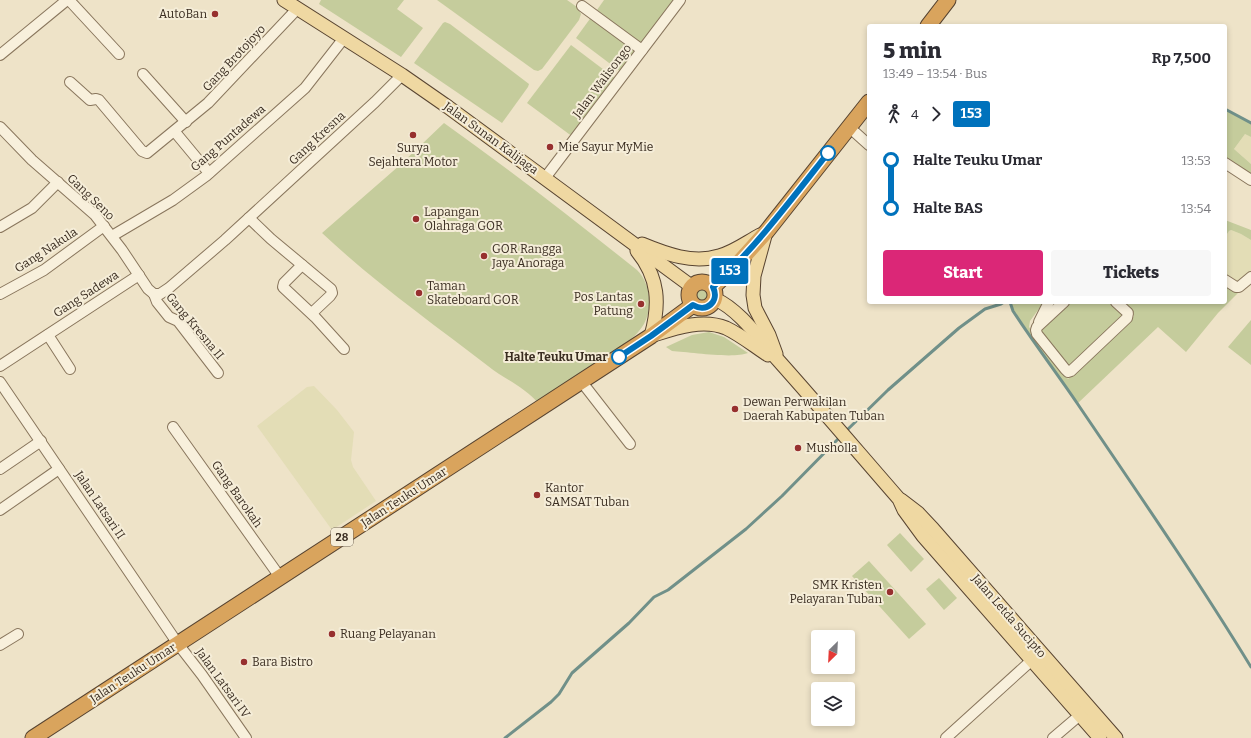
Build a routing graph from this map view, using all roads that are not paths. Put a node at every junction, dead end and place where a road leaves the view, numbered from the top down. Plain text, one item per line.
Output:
1 (68, 0) edge
2 (284, 0) edge
3 (680, 0) edge
4 (948, 0) edge
5 (582, 6) dead end
6 (298, 8) junction
7 (930, 24) edge
8 (344, 38) junction
9 (642, 50) junction
10 (119, 54) dead end
11 (0, 55) edge
12 (143, 74) dead end
13 (402, 75) junction
14 (70, 82) dead end
15 (867, 104) edge
16 (186, 122) junction
17 (0, 127) edge
18 (849, 127) junction
19 (175, 132) junction
20 (867, 143) edge
21 (1227, 164) edge
22 (208, 173) junction
23 (545, 178) junction
24 (1251, 180) edge
25 (58, 182) junction
26 (249, 218) junction
27 (104, 226) junction
28 (0, 227) edge
29 (767, 231) junction
30 (112, 236) junction
31 (625, 238) junction
32 (302, 265) junction
33 (139, 275) junction
34 (1251, 277) edge
35 (1227, 281) edge
36 (691, 286) junction
37 (714, 293) junction
38 (0, 294) edge
39 (154, 294) junction
40 (1048, 304) edge
41 (1062, 304) edge
42 (1118, 304) edge
43 (693, 305) junction
44 (312, 314) junction
45 (1037, 327) junction
46 (48, 335) junction
47 (651, 336) junction
48 (344, 349) dead end
49 (779, 361) junction
50 (0, 366) edge
51 (70, 369) dead end
52 (218, 373) dead end
53 (581, 381) junction
54 (1, 387) edge
55 (173, 427) dead end
56 (40, 441) junction
57 (630, 444) dead end
58 (0, 469) edge
59 (59, 469) junction
60 (899, 499) junction
61 (0, 510) edge
62 (280, 577) junction
63 (18, 634) dead end
64 (178, 644) junction
65 (0, 645) edge
66 (1032, 660) junction
67 (1080, 715) junction
68 (33, 738) edge
69 (246, 738) edge
70 (946, 738) edge
71 (1053, 738) edge
72 (1100, 738) edge
73 (1116, 738) edge

1 - 10 street
1 - 11 street
2 - 6 main road, Jalan Sunan Kalijaga
3 - 9 street, Jalan Walisongo
4 - 7 highway
5 - 9 street
6 - 8 main road, Jalan Sunan Kalijaga
6 - 16 street, Gang Brotojoyo
8 - 13 main road, Jalan Sunan Kalijaga
8 - 22 street, Gang Puntadewa
9 - 23 street, Jalan Walisongo
12 - 16 street
13 - 23 main road, Jalan Sunan Kalijaga
13 - 26 street, Gang Kresna
14 - 19 street, Gang Brotojoyo
15 - 18 highway
16 - 19 street, Gang Brotojoyo
17 - 25 street, Gang Seno
18 - 20 street
18 - 29 highway
19 - 22 street
21 - 24 street
22 - 30 street, Gang Puntadewa
23 - 31 main road, Jalan Sunan Kalijaga
25 - 27 street, Gang Seno
25 - 28 street
26 - 32 street
26 - 39 street, Gang Kresna
27 - 30 street, Gang Seno
27 - 38 street, Gang Nakula
29 - 31 main road
29 - 37 highway
29 - 49 main road
30 - 33 street, Gang Seno
31 - 36 main road, Jalan Sunan Kalijaga
31 - 47 main road
32 - 44 street
32 - 44 street
33 - 39 street, Gang Seno
33 - 46 street, Gang Sadewa
34 - 35 street
36 - 37 highway
36 - 43 highway
37 - 43 highway
37 - 49 main road, Jalan Letda Sucipto
39 - 52 street, Gang Kresna II
40 - 45 street
41 - 45 street
42 - 45 street
43 - 47 highway, Jalan Teuku Umar / 28
44 - 48 street
46 - 50 street, Gang Sadewa
46 - 51 street
47 - 49 main road
47 - 53 highway, Jalan Teuku Umar / 28
49 - 60 main road, Jalan Letda Sucipto
53 - 57 street
53 - 62 highway, Jalan Teuku Umar / 28
54 - 56 street, Jalan Latsari II
55 - 62 street, Gang Barokah
56 - 58 street
56 - 59 street, Jalan Latsari II
59 - 61 street
59 - 64 street, Jalan Latsari II
60 - 66 main road, Jalan Letda Sucipto
60 - 73 main road, Jalan Letda Sucipto
62 - 64 highway, Jalan Teuku Umar / 28
63 - 65 street
64 - 68 highway, Jalan Teuku Umar / 28
64 - 69 street, Jalan Latsari IV
66 - 67 main road, Jalan Letda Sucipto
66 - 70 street
67 - 71 street
67 - 72 main road, Jalan Letda Sucipto

